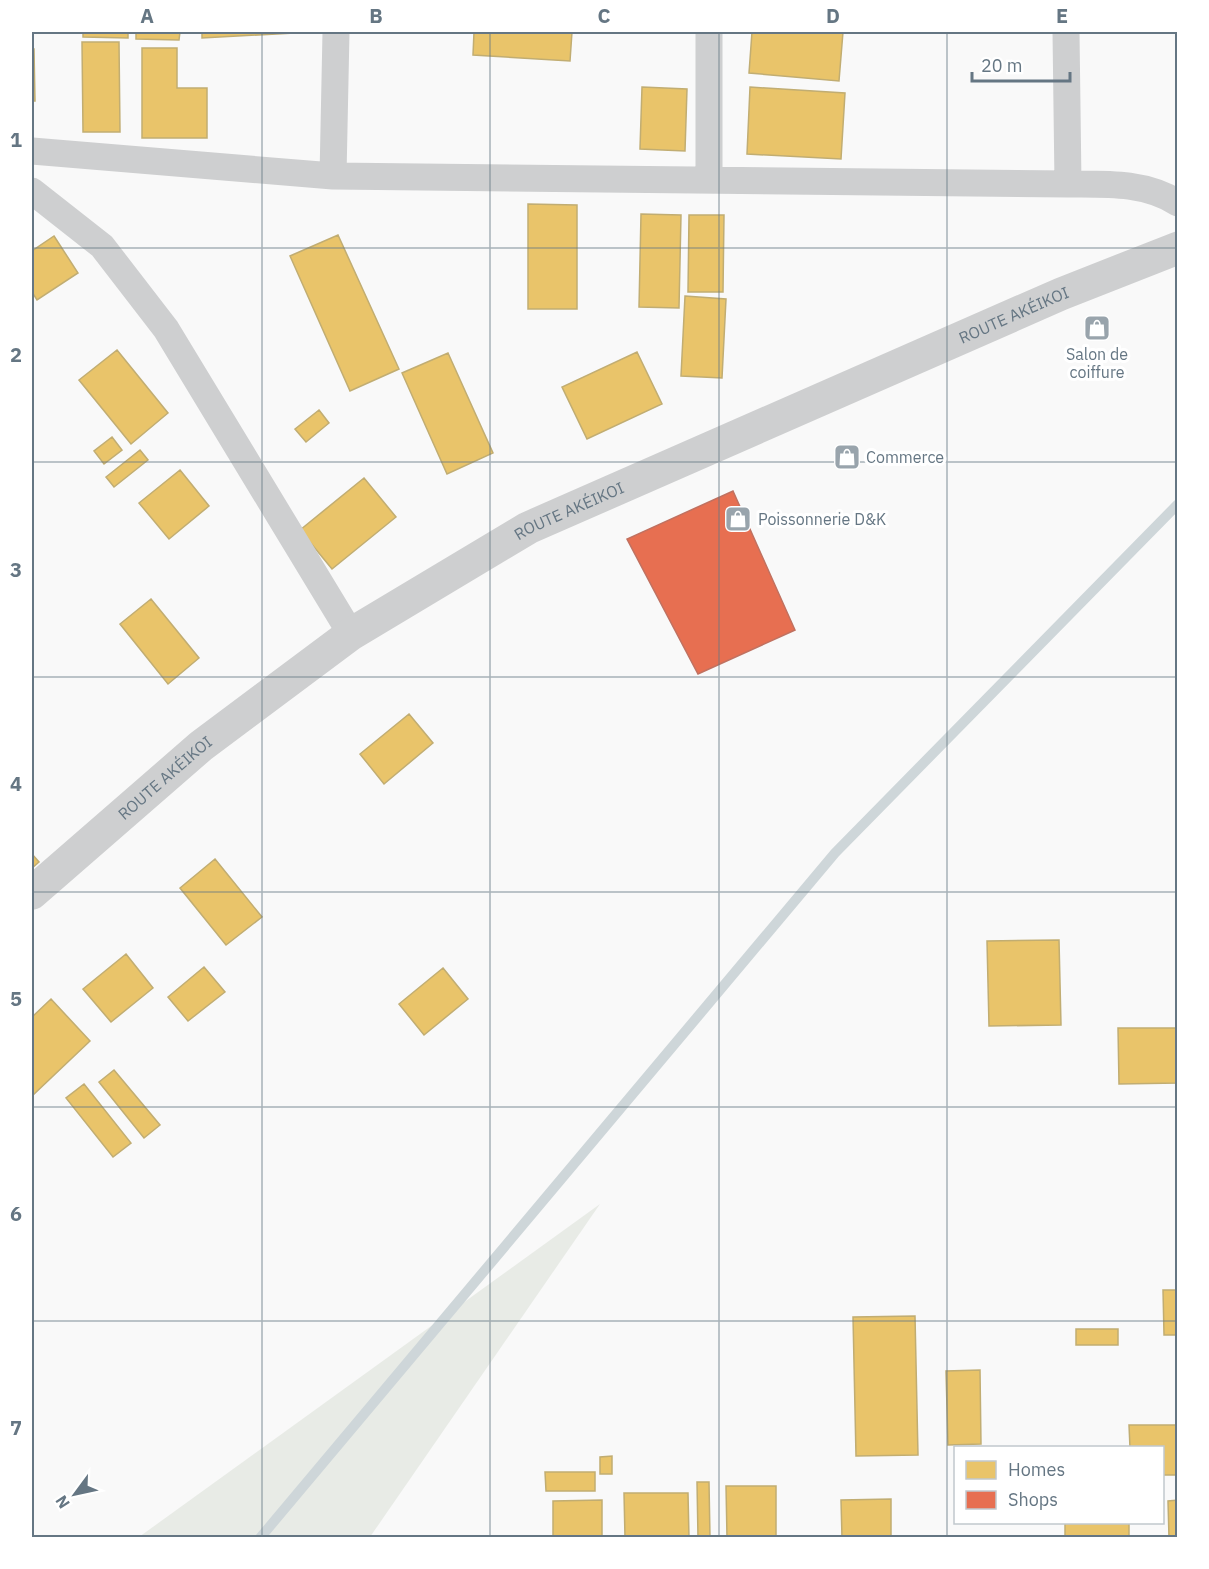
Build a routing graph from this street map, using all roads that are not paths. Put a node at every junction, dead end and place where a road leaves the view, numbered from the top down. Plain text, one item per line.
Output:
1 (336, 32) edge
2 (709, 32) edge
3 (1066, 32) edge
4 (32, 151) edge
5 (333, 176) junction
6 (709, 180) junction
7 (1068, 184) junction
8 (32, 191) edge
9 (1178, 203) edge
10 (1178, 248) edge
11 (351, 634) junction
12 (32, 893) edge

1 - 5 street
2 - 6 street
3 - 7 street
4 - 5 street
5 - 6 street
6 - 7 street
7 - 9 street
8 - 11 street
10 - 11 street, ROUTE AKÉIKOI
11 - 12 street, ROUTE AKÉIKOI

